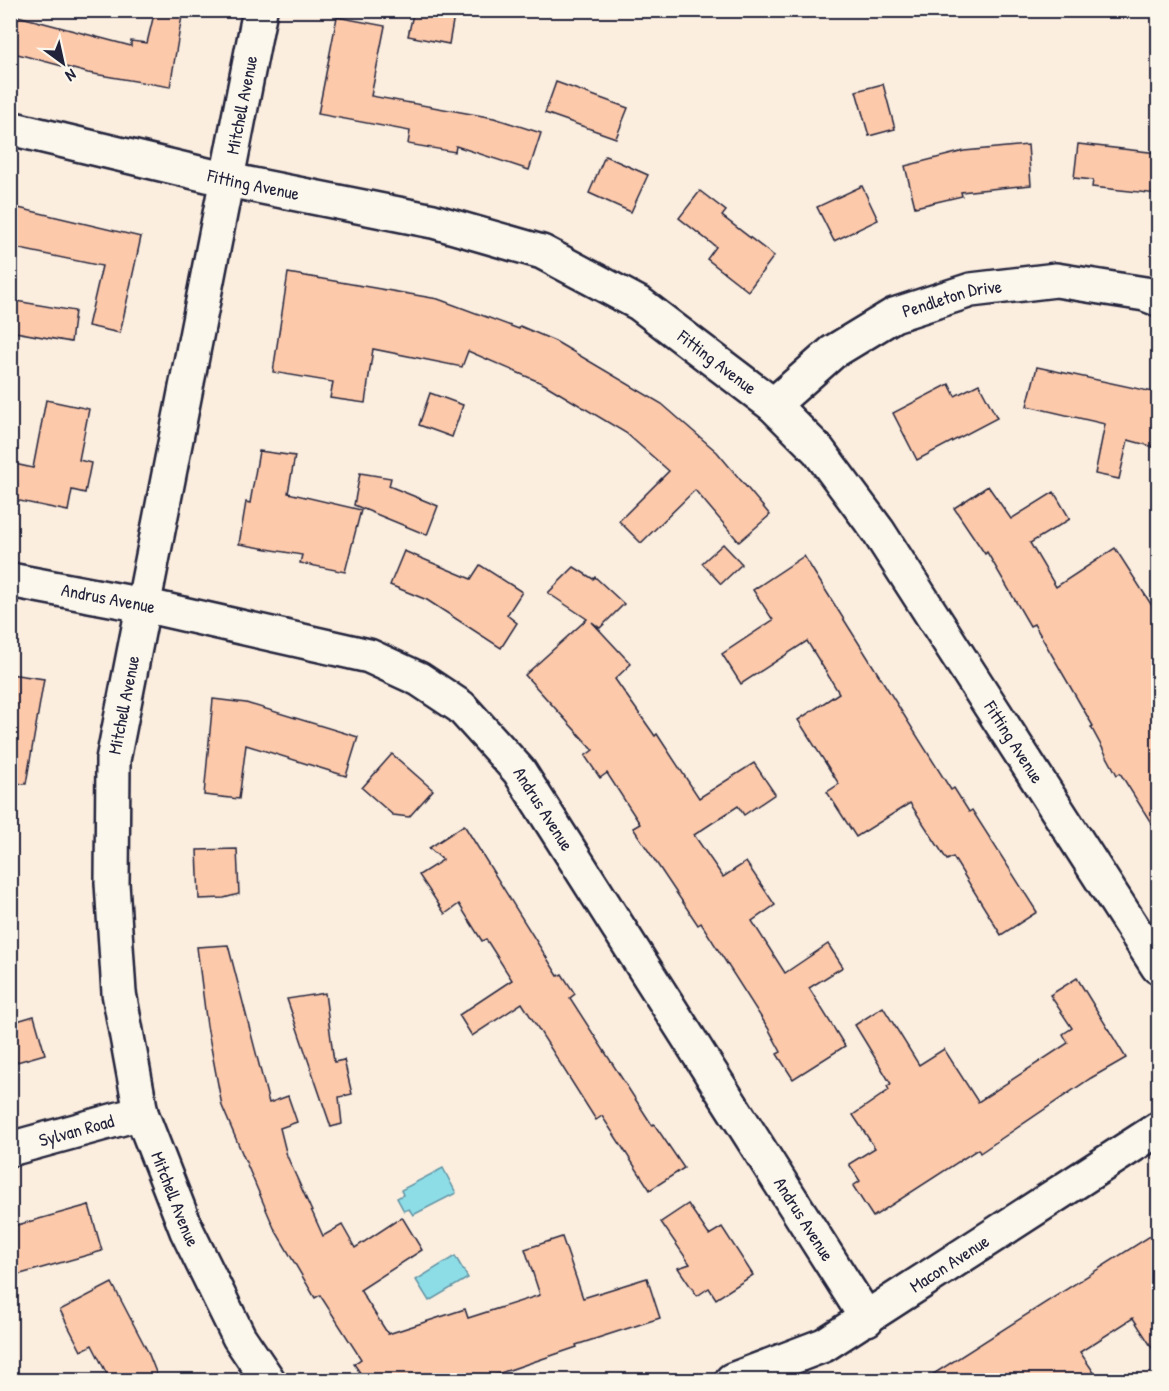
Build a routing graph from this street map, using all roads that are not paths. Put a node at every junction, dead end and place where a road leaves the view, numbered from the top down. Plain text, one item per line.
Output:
1 (260, 10) edge
2 (10, 128) edge
3 (228, 180) junction
4 (1158, 299) edge
5 (774, 405) junction
6 (10, 580) edge
7 (143, 605) junction
8 (1158, 967) edge
9 (141, 1113) junction
10 (1158, 1129) edge
11 (10, 1149) edge
12 (867, 1319) junction
13 (268, 1380) edge
14 (732, 1380) edge

1 - 3 street, Mitchell Avenue
2 - 3 street, Fitting Avenue
3 - 5 street, Fitting Avenue
3 - 7 street, Mitchell Avenue
4 - 5 street, Pendleton Drive
5 - 8 street, Fitting Avenue
6 - 7 street, Andrus Avenue
7 - 9 street, Mitchell Avenue
7 - 12 street, Andrus Avenue
9 - 11 street, Sylvan Road
9 - 13 street, Mitchell Avenue
10 - 12 street, Macon Avenue
12 - 14 street, Macon Avenue

